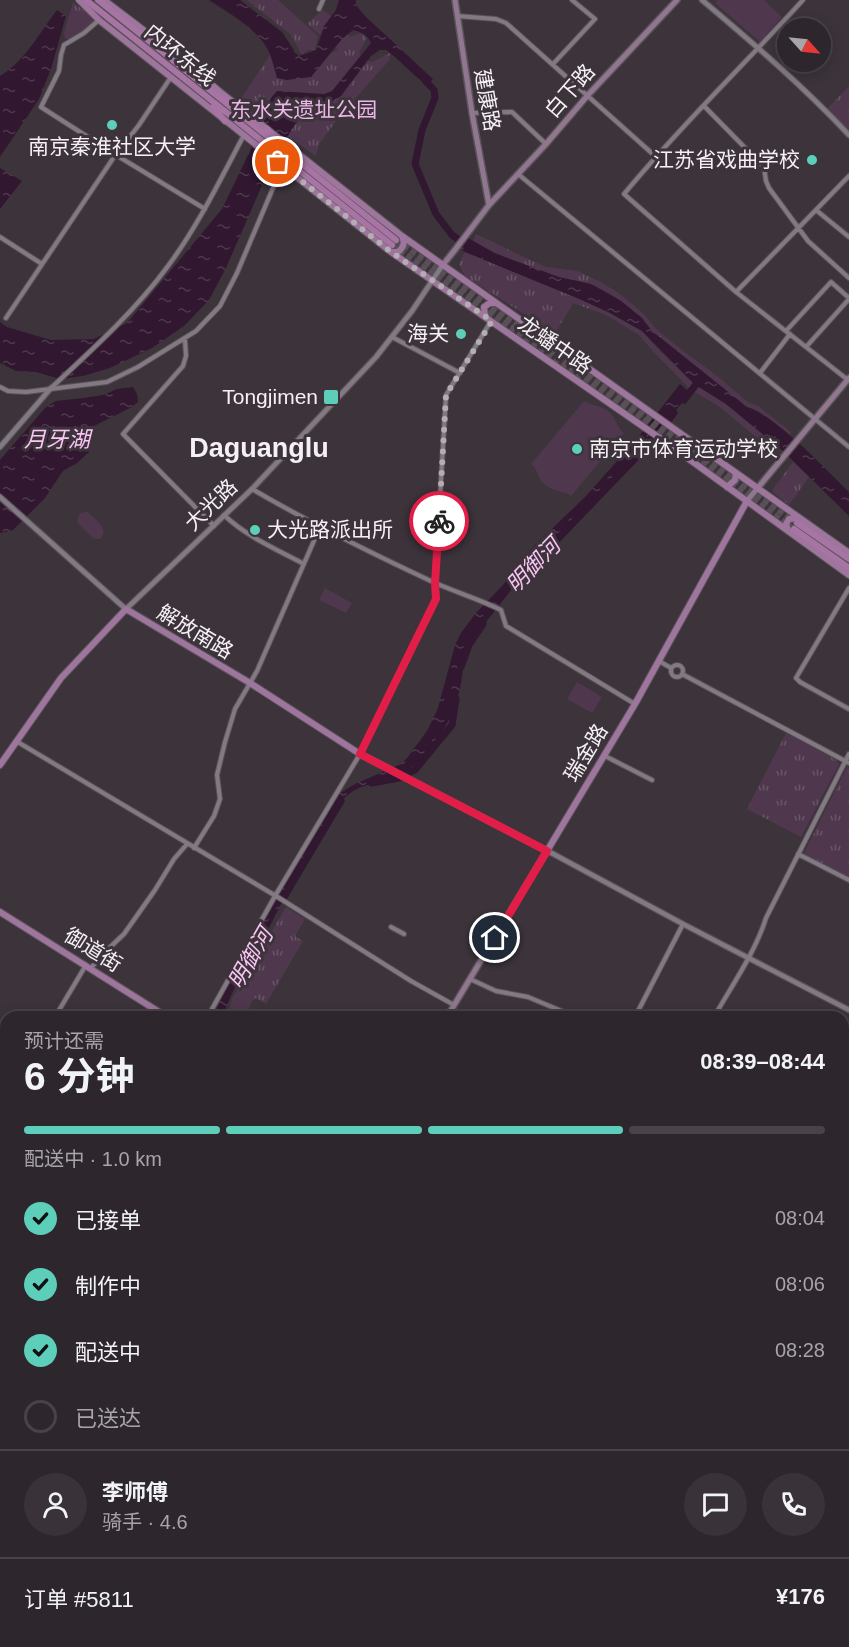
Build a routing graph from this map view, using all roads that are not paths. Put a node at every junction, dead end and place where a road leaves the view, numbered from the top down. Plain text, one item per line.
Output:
1 (79, 0) edge
2 (86, 0) edge
3 (98, 0) edge
4 (104, 0) edge
5 (323, 0) edge
6 (455, 0) edge
7 (572, 0) edge
8 (677, 0) edge
9 (702, 0) edge
10 (803, 0) edge
11 (319, 9) dead end
12 (457, 16) junction
13 (99, 20) junction
14 (759, 48) junction
15 (553, 64) junction
16 (171, 76) junction
17 (207, 88) junction
18 (203, 95) junction
19 (588, 95) junction
20 (238, 106) junction
21 (704, 106) junction
22 (471, 113) junction
23 (225, 121) junction
24 (267, 129) joint
25 (255, 132) junction
26 (244, 135) junction
27 (849, 135) edge
28 (546, 144) junction
29 (256, 145) joint
30 (283, 154) junction
31 (116, 155) junction
32 (655, 156) junction
33 (284, 168) junction
34 (518, 174) junction
35 (849, 176) edge
36 (489, 205) junction
37 (205, 208) junction
38 (816, 210) junction
39 (798, 228) junction
40 (0, 237) edge
41 (849, 237) edge
42 (395, 243) junction
43 (42, 264) junction
44 (442, 266) junction
45 (849, 278) edge
46 (432, 280) junction
47 (736, 292) junction
48 (849, 298) edge
49 (495, 303) junction
50 (485, 316) junction
51 (6, 318) dead end
52 (492, 321) junction
53 (788, 333) junction
54 (392, 337) junction
55 (185, 340) junction
56 (806, 347) junction
57 (460, 373) junction
58 (760, 373) junction
59 (849, 380) edge
60 (0, 387) edge
61 (51, 388) junction
62 (816, 419) junction
63 (0, 447) edge
64 (849, 447) edge
65 (736, 473) junction
66 (727, 487) junction
67 (757, 488) junction
68 (252, 489) junction
69 (0, 496) edge
70 (747, 501) junction
71 (224, 515) junction
72 (214, 525) junction
73 (795, 526) junction
74 (320, 527) junction
75 (849, 553) edge
76 (849, 559) edge
77 (304, 564) junction
78 (849, 568) edge
79 (849, 575) edge
80 (435, 583) junction
81 (849, 588) edge
82 (126, 609) junction
83 (659, 661) junction
84 (671, 668) junction
85 (682, 674) junction
86 (250, 683) junction
87 (635, 704) junction
88 (849, 709) edge
89 (16, 741) junction
90 (360, 754) junction
91 (849, 754) edge
92 (604, 755) junction
93 (847, 762) edge
94 (0, 765) edge
95 (652, 780) dead end
96 (414, 782) junction
97 (462, 807) joint
98 (187, 844) junction
99 (194, 848) junction
100 (547, 851) junction
101 (798, 855) junction
102 (849, 880) edge
103 (276, 896) junction
104 (0, 912) edge
105 (683, 924) junction
106 (392, 927) dead end
107 (404, 934) dead end
108 (748, 957) junction
109 (89, 967) junction
110 (470, 979) junction
111 (454, 1005) junction
112 (849, 1010) edge
113 (59, 1011) edge
114 (158, 1011) edge
115 (212, 1011) edge
116 (450, 1011) edge
117 (561, 1011) edge
118 (638, 1011) edge
119 (717, 1011) edge

1 - 13 main road
2 - 18 highway, 内环东线
3 - 17 highway, 内环东线
4 - 20 main road
5 - 11 street
6 - 12 main road, 建康路
7 - 15 street
8 - 19 main road, 白下路
9 - 14 street
10 - 14 street
12 - 15 street
12 - 22 main road, 建康路
13 - 16 main road
13 - 31 street
14 - 21 street
14 - 27 street
15 - 19 street
16 - 23 main road
16 - 31 street
17 - 20 highway
17 - 25 highway, 内环东线
18 - 23 highway
18 - 25 highway, 内环东线
19 - 28 main road, 白下路
19 - 32 street
20 - 25 main road
21 - 32 street
21 - 39 street
22 - 28 street
22 - 36 main road, 建康路
23 - 26 main road
24 - 25 main road
24 - 30 highway
25 - 26 main road
25 - 29 main road
25 - 30 highway
26 - 37 street
28 - 34 main road, 白下路
29 - 30 highway
30 - 33 main road, 龙蟠中路
30 - 42 highway
31 - 37 street
31 - 43 street
32 - 47 street
33 - 42 main road, 龙蟠中路
33 - 55 street
34 - 36 main road, 白下路
34 - 58 street
35 - 38 street
36 - 44 main road, 白下路, bridge
37 - 61 street
38 - 39 street
38 - 41 street
39 - 45 street
39 - 47 street
40 - 43 street
42 - 44 main road, 龙蟠中路
42 - 46 main road, 龙蟠中路
43 - 51 street
44 - 46 street, 大光路
44 - 49 main road, 龙蟠中路
46 - 50 main road, 龙蟠中路
46 - 54 street, 大光路
47 - 53 street
48 - 53 street
48 - 56 street
49 - 50 main road
49 - 65 main road, 龙蟠中路
50 - 52 main road, 龙蟠中路
52 - 57 street
52 - 66 main road, 龙蟠中路
53 - 56 street
53 - 58 street
54 - 57 street
54 - 68 street, 大光路
55 - 61 street
55 - 72 street
56 - 59 street
57 - 80 street
58 - 62 street
59 - 62 main road, 瑞金路
60 - 61 street
61 - 63 street
62 - 64 street
62 - 67 main road, 瑞金路
65 - 66 main road
65 - 67 main road, 龙蟠中路
66 - 70 main road, 龙蟠中路
67 - 70 main road, 瑞金路
67 - 73 main road, 龙蟠中路
68 - 71 street, 大光路
68 - 74 street
69 - 82 street, 解放南路
70 - 73 main road, 龙蟠中路
70 - 83 main road, 瑞金路
71 - 72 street, 大光路
71 - 77 street
72 - 82 street, 大光路
73 - 75 main road, 龙蟠中路
73 - 76 highway
73 - 78 highway
73 - 79 main road, 龙蟠中路
74 - 77 street
74 - 80 street
77 - 86 street
80 - 87 street
80 - 90 street
81 - 88 street
82 - 86 street, 解放南路
82 - 89 street, 大光路
83 - 84 street
83 - 87 main road, 瑞金路
84 - 85 street
84 - 85 street
85 - 93 street
86 - 90 street, 解放南路
86 - 99 street
87 - 92 main road, 瑞金路
89 - 94 street, 大光路
89 - 98 street
90 - 96 main road
90 - 96 street, 解放南路
90 - 103 street
91 - 93 street
92 - 95 street
92 - 100 main road, 瑞金路
93 - 101 street
96 - 97 main road
97 - 100 street
98 - 99 street
98 - 109 street
99 - 103 street
100 - 105 street
100 - 110 main road, 瑞金路
101 - 102 street
101 - 108 street
103 - 111 street
103 - 115 street
104 - 109 main road, 御道街
105 - 108 street
105 - 118 street
106 - 107 street
108 - 112 street
108 - 119 street
109 - 113 street
109 - 114 main road, 御道街
110 - 111 main road, 瑞金路
110 - 117 street
111 - 116 main road, 瑞金路

